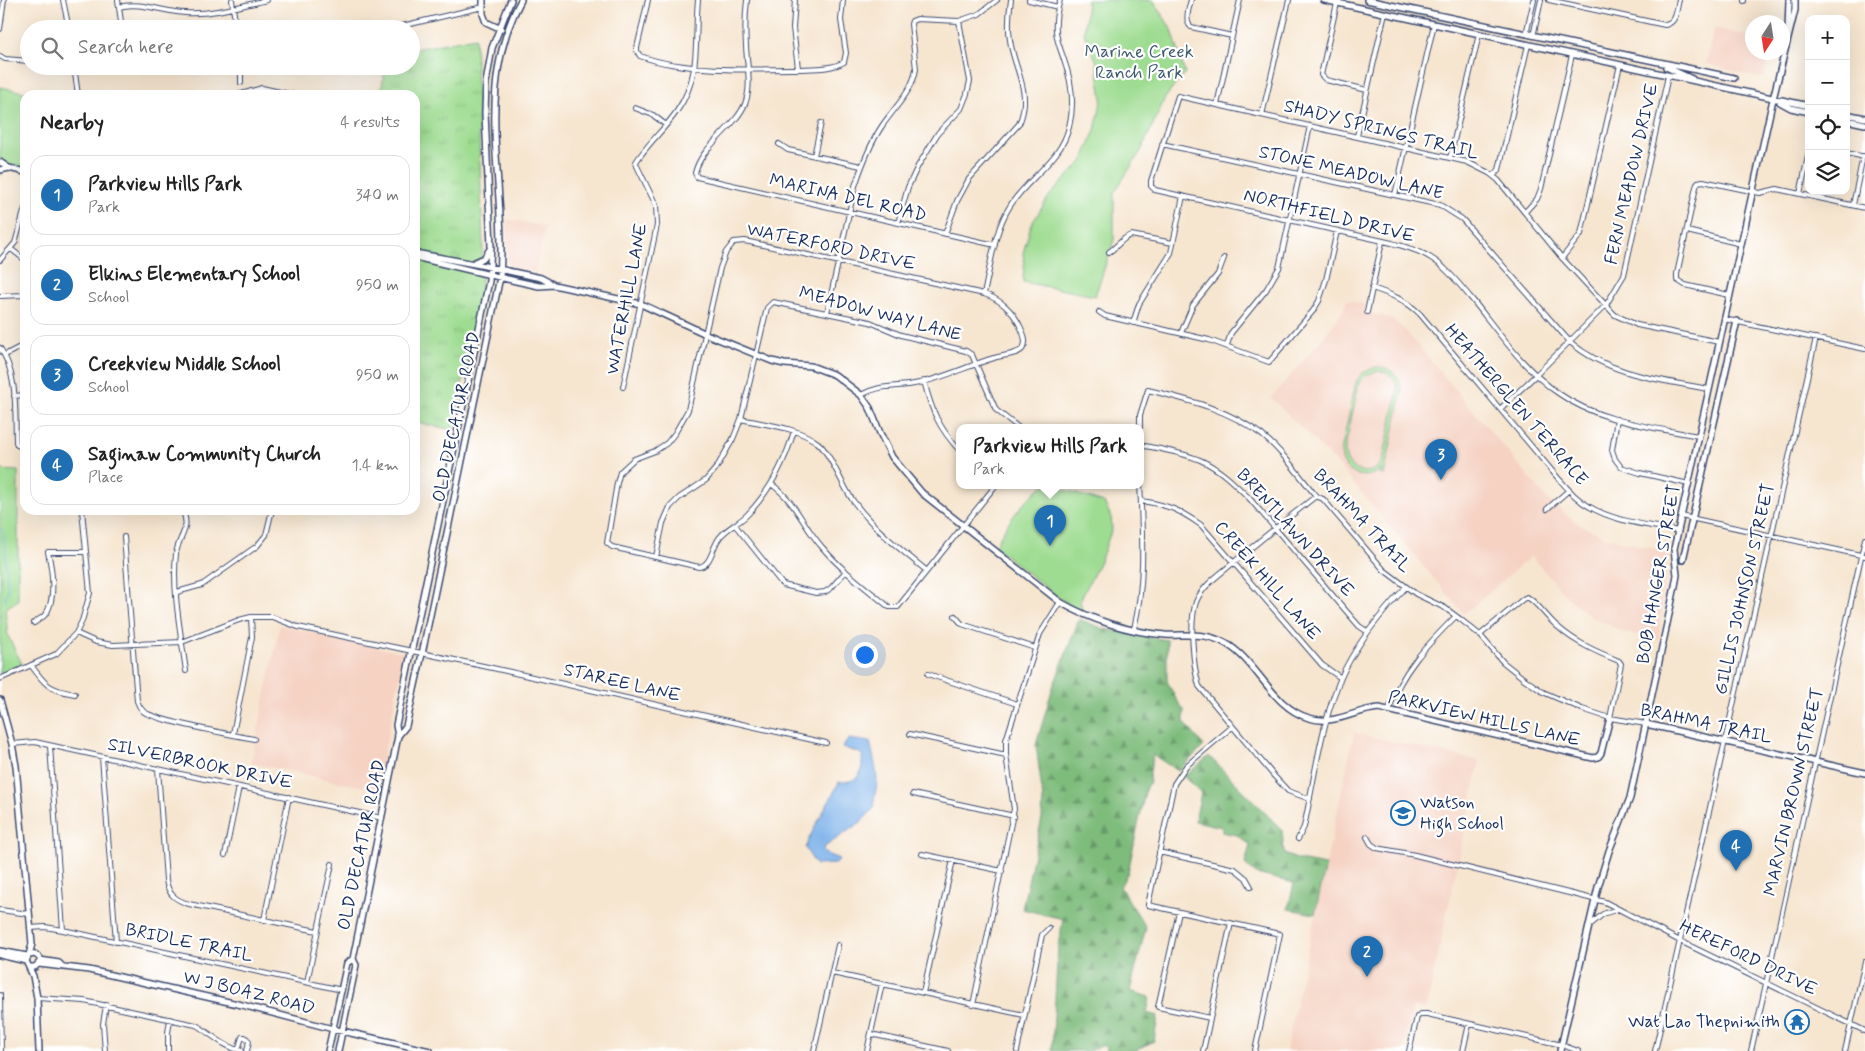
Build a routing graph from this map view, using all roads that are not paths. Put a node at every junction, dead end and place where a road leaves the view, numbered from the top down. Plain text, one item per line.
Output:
1 (4, 0) edge
2 (64, 0) edge
3 (118, 0) edge
4 (232, 0) edge
5 (266, 0) edge
6 (482, 0) edge
7 (511, 0) edge
8 (521, 0) edge
9 (648, 0) edge
10 (698, 0) edge
11 (747, 0) edge
12 (795, 0) edge
13 (843, 0) edge
14 (997, 0) edge
15 (1011, 0) edge
16 (1029, 0) edge
17 (1060, 0) edge
18 (1191, 0) edge
19 (1240, 0) edge
20 (1289, 0) edge
21 (1324, 0) edge
22 (1367, 0) edge
23 (1534, 0) edge
24 (1541, 0) edge
25 (1549, 0) edge
26 (1679, 0) edge
27 (1789, 0) edge
28 (1795, 0) edge
29 (1338, 3) junction
30 (1386, 4) junction
31 (119, 7) junction
32 (483, 7) junction
33 (1058, 7) junction
34 (233, 8) junction
35 (1385, 14) junction
36 (1789, 15) edge
37 (67, 20) edge
38 (121, 20) edge
39 (235, 20) edge
40 (959, 21) junction
41 (420, 22) edge
42 (1434, 24) junction
43 (499, 28) junction
44 (0, 29) edge
45 (1790, 30) edge
46 (507, 31) junction
47 (1479, 34) junction
48 (1530, 35) junction
49 (1232, 36) junction
50 (1528, 45) junction
51 (1572, 55) junction
52 (0, 56) edge
53 (1783, 60) edge
54 (20, 61) edge
55 (1656, 62) junction
56 (1620, 65) junction
57 (695, 67) junction
58 (798, 68) junction
59 (748, 70) junction
60 (75, 75) edge
61 (242, 75) edge
62 (1668, 76) junction
63 (1734, 78) dead end
64 (242, 83) dead end
65 (1701, 83) junction
66 (262, 88) joint
67 (77, 90) edge
68 (255, 90) edge
69 (271, 90) edge
70 (1367, 90) junction
71 (1773, 99) junction
72 (1217, 105) junction
73 (1805, 105) edge
74 (635, 108) dead end
75 (1805, 111) edge
76 (1262, 115) junction
77 (1850, 115) edge
78 (1865, 118) edge
79 (1850, 121) edge
80 (821, 123) dead end
81 (666, 124) junction
82 (1865, 124) edge
83 (1310, 126) junction
84 (1357, 136) junction
85 (779, 144) dead end
86 (1162, 144) junction
87 (1405, 147) junction
88 (1850, 154) edge
89 (814, 156) junction
90 (1864, 156) edge
91 (1450, 158) junction
92 (0, 162) edge
93 (487, 163) junction
94 (498, 163) junction
95 (861, 166) junction
96 (10, 168) junction
97 (0, 170) edge
98 (20, 171) edge
99 (1805, 171) edge
100 (1299, 174) junction
101 (1493, 176) junction
102 (1753, 191) junction
103 (1800, 194) junction
104 (1395, 195) junction
105 (1183, 196) junction
106 (1853, 205) junction
107 (1865, 208) edge
108 (849, 212) junction
109 (1525, 212) junction
110 (1289, 220) junction
111 (898, 223) junction
112 (20, 227) edge
113 (1337, 231) junction
114 (1687, 231) junction
115 (945, 234) junction
116 (1382, 242) junction
117 (1173, 243) junction
118 (1741, 244) junction
119 (995, 245) junction
120 (491, 246) junction
121 (11, 249) junction
122 (1109, 252) dead end
123 (420, 254) edge
124 (20, 256) edge
125 (420, 258) edge
126 (1224, 258) dead end
127 (1562, 258) junction
128 (0, 260) edge
129 (838, 262) junction
130 (471, 263) junction
131 (490, 268) junction
132 (500, 270) junction
133 (490, 275) junction
134 (500, 277) junction
135 (554, 285) junction
136 (1372, 288) junction
137 (984, 294) junction
138 (20, 295) edge
139 (1729, 295) junction
140 (0, 296) edge
141 (641, 304) junction
142 (1606, 305) junction
143 (1100, 312) dead end
144 (1367, 312) dead end
145 (827, 313) junction
146 (1724, 319) junction
147 (1738, 321) junction
148 (1133, 323) junction
149 (1180, 333) junction
150 (706, 334) junction
151 (1816, 338) junction
152 (1570, 342) junction
153 (1719, 342) junction
154 (1227, 345) junction
155 (20, 347) edge
156 (0, 348) edge
157 (1865, 349) edge
158 (756, 354) junction
159 (5, 355) junction
160 (976, 364) junction
161 (1536, 375) junction
162 (924, 382) junction
163 (623, 387) dead end
164 (1708, 389) junction
165 (20, 395) edge
166 (862, 395) junction
167 (14, 396) junction
168 (1500, 409) junction
169 (741, 419) junction
170 (1617, 419) junction
171 (1014, 424) edge
172 (1140, 424) edge
173 (794, 431) junction
174 (1698, 436) junction
175 (20, 446) edge
176 (956, 446) edge
177 (1144, 446) edge
178 (771, 484) junction
179 (1688, 484) junction
180 (993, 489) edge
181 (1140, 489) edge
182 (1569, 490) junction
183 (1316, 496) junction
184 (1141, 501) junction
185 (1547, 510) dead end
186 (82, 515) edge
187 (183, 515) edge
188 (271, 515) edge
189 (1681, 516) junction
190 (1693, 518) junction
191 (735, 525) junction
192 (963, 526) junction
193 (1275, 528) junction
194 (1678, 531) junction
195 (1771, 536) junction
196 (124, 537) dead end
197 (1865, 539) edge
198 (85, 552) junction
199 (1863, 556) edge
200 (656, 557) junction
201 (1684, 560) dead end
202 (1234, 562) junction
203 (927, 571) junction
204 (845, 572) junction
205 (425, 587) junction
206 (1406, 587) junction
207 (435, 589) junction
208 (177, 592) junction
209 (1060, 602) junction
210 (955, 616) dead end
211 (1456, 616) junction
212 (251, 617) junction
213 (34, 623) dead end
214 (1134, 629) junction
215 (1368, 632) junction
216 (76, 633) junction
217 (1193, 635) junction
218 (1480, 635) junction
219 (182, 642) junction
220 (132, 644) junction
221 (1035, 648) junction
222 (412, 652) junction
223 (422, 654) junction
224 (31, 665) junction
225 (186, 671) dead end
226 (928, 674) dead end
227 (1341, 678) junction
228 (0, 679) edge
229 (74, 694) dead end
230 (0, 700) edge
231 (1017, 704) junction
232 (1389, 710) junction
233 (1610, 718) junction
234 (1327, 721) junction
235 (1646, 724) junction
236 (1232, 727) junction
237 (233, 734) junction
238 (910, 734) dead end
239 (398, 736) junction
240 (254, 739) dead end
241 (1725, 742) junction
242 (826, 743) dead end
243 (12, 744) junction
244 (50, 746) junction
245 (1006, 755) junction
246 (102, 757) junction
247 (1815, 762) junction
248 (158, 769) junction
249 (1865, 773) edge
250 (239, 786) junction
251 (913, 794) dead end
252 (289, 798) junction
253 (1310, 800) junction
254 (1014, 816) junction
255 (382, 818) junction
256 (1367, 837) dead end
257 (1298, 839) dead end
258 (1159, 852) junction
259 (922, 854) dead end
260 (225, 855) dead end
261 (953, 860) junction
262 (332, 864) dead end
263 (1002, 871) junction
264 (1251, 887) dead end
265 (1595, 898) junction
266 (1618, 909) junction
267 (0, 910) edge
268 (1179, 912) junction
269 (29, 914) junction
270 (264, 920) junction
271 (1231, 923) junction
272 (30, 928) junction
273 (1049, 928) dead end
274 (1587, 929) junction
275 (63, 930) junction
276 (317, 931) junction
277 (1680, 941) junction
278 (116, 942) junction
279 (32, 944) junction
280 (838, 945) dead end
281 (0, 951) edge
282 (37, 954) junction
283 (0, 956) edge
284 (27, 957) junction
285 (353, 959) junction
286 (1865, 962) edge
287 (39, 964) junction
288 (30, 967) junction
289 (832, 973) junction
290 (34, 976) junction
291 (307, 982) junction
292 (1766, 982) junction
293 (882, 984) junction
294 (342, 990) junction
295 (923, 993) junction
296 (0, 995) edge
297 (37, 998) junction
298 (973, 1004) junction
299 (106, 1005) junction
300 (1024, 1016) junction
301 (1210, 1018) junction
302 (170, 1019) junction
303 (1469, 1024) junction
304 (1851, 1024) junction
305 (333, 1029) junction
306 (342, 1031) junction
307 (1865, 1031) edge
308 (871, 1034) junction
309 (1562, 1044) junction
310 (1, 1051) edge
311 (39, 1051) edge
312 (105, 1051) edge
313 (168, 1051) edge
314 (240, 1051) edge
315 (247, 1051) edge
316 (328, 1051) edge
317 (338, 1051) edge
318 (430, 1051) edge
319 (814, 1051) edge
320 (867, 1051) edge
321 (948, 1051) edge
322 (1016, 1051) edge
323 (1203, 1051) edge
324 (1255, 1051) edge
325 (1409, 1051) edge
326 (1463, 1051) edge
327 (1560, 1051) edge
328 (1578, 1051) edge
329 (1655, 1051) edge
330 (1751, 1051) edge
331 (1845, 1051) edge

1 - 44 street
2 - 37 street
3 - 31 street
4 - 34 street
5 - 34 street
6 - 32 main road
7 - 43 main road, OLD DECATUR ROAD
8 - 46 main road, OLD DECATUR ROAD
9 - 57 street
10 - 57 street, WATERHILL LANE
11 - 59 street
12 - 58 street
13 - 58 street
14 - 40 street
15 - 115 street
16 - 33 street
17 - 33 street
18 - 49 street
19 - 49 street
20 - 76 street
21 - 29 main road
22 - 30 main road
23 - 48 street
24 - 48 street
25 - 26 street
27 - 36 main road
28 - 45 main road
29 - 35 main road
29 - 70 street
30 - 35 main road
30 - 48 main road
31 - 34 street
31 - 38 street
32 - 41 street
32 - 43 main road
33 - 119 street
34 - 39 street
35 - 42 main road
35 - 70 street
40 - 95 street
40 - 111 street
42 - 47 main road
42 - 87 street
43 - 46 main road
43 - 93 main road, OLD DECATUR ROAD
46 - 94 main road, OLD DECATUR ROAD
47 - 50 main road
47 - 91 street
48 - 50 main road
48 - 55 main road
49 - 72 street
50 - 51 main road
50 - 101 street
51 - 56 main road
51 - 109 street
52 - 54 street
53 - 71 main road, BOB HANGER STREET
55 - 63 main road
55 - 65 main road
56 - 62 main road
56 - 127 street
57 - 59 street
57 - 81 street, WATERHILL LANE
58 - 59 street
59 - 108 street, MARINA DEL ROAD
60 - 67 street
61 - 64 street
62 - 65 main road
62 - 142 street, FERN MEADOW DRIVE
65 - 71 main road
66 - 68 street
66 - 69 street
70 - 84 street
71 - 73 main road
71 - 75 main road
71 - 102 main road, BOB HANGER STREET
72 - 76 street, SHADY SPRINGS TRAIL
72 - 86 street, SHADY SPRINGS TRAIL
74 - 81 street
76 - 83 street, SHADY SPRINGS TRAIL
77 - 78 main road
79 - 82 main road
80 - 89 street
81 - 141 street, WATERHILL LANE
83 - 84 street, SHADY SPRINGS TRAIL
83 - 100 street
84 - 87 street, SHADY SPRINGS TRAIL
85 - 89 street
86 - 100 street, STONE MEADOW LANE
86 - 105 street, NORTHFIELD DRIVE
87 - 91 street, SHADY SPRINGS TRAIL
87 - 104 street
88 - 90 street
89 - 95 street
90 - 106 street
91 - 101 street, SHADY SPRINGS TRAIL
92 - 96 main road
93 - 94 main road
93 - 120 main road, OLD DECATUR ROAD
94 - 132 main road, OLD DECATUR ROAD
95 - 108 street
96 - 97 main road
96 - 98 main road
99 - 103 street
100 - 104 street, STONE MEADOW LANE
100 - 110 street
101 - 109 street, SHADY SPRINGS TRAIL
102 - 103 street
102 - 114 street
102 - 118 main road, BOB HANGER STREET
103 - 106 street
104 - 152 street, STONE MEADOW LANE
105 - 110 street, NORTHFIELD DRIVE
105 - 117 street
106 - 107 street
108 - 111 street, MARINA DEL ROAD
108 - 129 street
109 - 127 street, SHADY SPRINGS TRAIL
110 - 113 street, NORTHFIELD DRIVE
110 - 154 street
111 - 115 street, MARINA DEL ROAD
112 - 121 street
113 - 116 street, NORTHFIELD DRIVE
113 - 154 street
114 - 118 street
114 - 139 street
115 - 119 street, MARINA DEL ROAD
116 - 136 street
116 - 161 street, NORTHFIELD DRIVE
117 - 122 street
117 - 148 street
118 - 139 main road, BOB HANGER STREET
119 - 137 street
120 - 130 main road
120 - 131 main road, OLD DECATUR ROAD
121 - 124 street
121 - 128 street
123 - 130 main road, PARKVIEW HILLS LANE
125 - 133 main road, PARKVIEW HILLS LANE
126 - 149 street
127 - 142 street, SHADY SPRINGS TRAIL
129 - 137 street, WATERFORD DRIVE
129 - 145 street
129 - 150 street, WATERFORD DRIVE
130 - 131 main road, PARKVIEW HILLS LANE
131 - 132 main road, PARKVIEW HILLS LANE
131 - 133 main road, OLD DECATUR ROAD
132 - 134 main road, OLD DECATUR ROAD
132 - 135 main road, PARKVIEW HILLS LANE
133 - 134 main road, PARKVIEW HILLS LANE
133 - 205 main road, OLD DECATUR ROAD
134 - 135 main road, PARKVIEW HILLS LANE
134 - 207 main road, OLD DECATUR ROAD
135 - 141 main road, PARKVIEW HILLS LANE
136 - 144 street
136 - 168 street, HEATHERGLEN TERRACE
137 - 160 street, WATERFORD DRIVE
138 - 140 street
139 - 146 main road, BOB HANGER STREET
141 - 150 main road, PARKVIEW HILLS LANE
141 - 163 street, WATERHILL LANE
142 - 152 street, FERN MEADOW DRIVE
142 - 153 street, SHADY SPRINGS TRAIL
143 - 148 street
145 - 158 street, MEADOW WAY LANE
145 - 160 street, MEADOW WAY LANE
146 - 147 street
146 - 153 main road, BOB HANGER STREET
147 - 151 street
147 - 190 main road, BOB HANGER STREET
148 - 149 street
149 - 154 street
150 - 158 main road, PARKVIEW HILLS LANE
150 - 200 street, WATERFORD DRIVE
151 - 157 street
151 - 195 street, GILLIS JOHNSON STREET
152 - 161 street, FERN MEADOW DRIVE
152 - 164 street, STONE MEADOW LANE
153 - 164 main road, BOB HANGER STREET
155 - 159 street
156 - 159 street
158 - 166 main road, PARKVIEW HILLS LANE
158 - 169 street, MEADOW WAY LANE
159 - 167 street
160 - 162 street
160 - 171 street, MEADOW WAY LANE
161 - 168 street, FERN MEADOW DRIVE
161 - 170 street, NORTHFIELD DRIVE
162 - 166 street
162 - 176 street
164 - 174 main road, BOB HANGER STREET
165 - 167 street
166 - 192 main road, PARKVIEW HILLS LANE
167 - 175 street
168 - 182 street, HEATHERGLEN TERRACE
169 - 173 street
169 - 200 street, MEADOW WAY LANE
170 - 174 street, NORTHFIELD DRIVE
170 - 179 street
172 - 183 street, BRAHMA TRAIL
173 - 178 street
173 - 203 street
174 - 179 main road, BOB HANGER STREET
177 - 193 street, BRENTLAWN DRIVE
178 - 191 street
178 - 204 street
179 - 189 main road, BOB HANGER STREET
180 - 192 street
181 - 184 street
182 - 185 street
182 - 194 street, HEATHERGLEN TERRACE
183 - 193 street
183 - 206 street, BRAHMA TRAIL
184 - 202 street, CREEK HILL LANE
184 - 214 street
186 - 198 street
187 - 208 street
188 - 208 street
189 - 190 street
189 - 194 main road, BOB HANGER STREET
190 - 195 street
190 - 201 main road, BOB HANGER STREET
191 - 200 street
191 - 204 street
192 - 203 street
192 - 209 main road, PARKVIEW HILLS LANE
193 - 202 street
193 - 215 street, BRENTLAWN DRIVE
194 - 235 main road, BOB HANGER STREET
195 - 199 street
195 - 241 street, GILLIS JOHNSON STREET
196 - 220 street
197 - 199 street, MARVIN BROWN STREET
198 - 213 street
198 - 216 street
199 - 247 street, MARVIN BROWN STREET
202 - 217 street
202 - 227 street, CREEK HILL LANE
203 - 204 street
205 - 207 main road
205 - 222 main road, OLD DECATUR ROAD
206 - 211 street, BRAHMA TRAIL
206 - 215 street
207 - 223 main road, OLD DECATUR ROAD
208 - 219 street
209 - 214 main road, PARKVIEW HILLS LANE
209 - 221 street
210 - 221 street
211 - 218 street, BRAHMA TRAIL
211 - 232 street
212 - 219 street
212 - 222 street, STAREE LANE
212 - 237 street
214 - 217 main road, PARKVIEW HILLS LANE
215 - 227 street
216 - 220 street
216 - 224 street
217 - 234 main road, PARKVIEW HILLS LANE
217 - 236 street
218 - 233 street, BRAHMA TRAIL
218 - 233 street, PARKVIEW HILLS LANE
219 - 220 street
219 - 225 street
220 - 237 street
221 - 231 street
222 - 223 street, STAREE LANE
222 - 239 main road, OLD DECATUR ROAD
223 - 239 main road, OLD DECATUR ROAD
223 - 242 street, STAREE LANE
224 - 228 street
224 - 229 street
226 - 231 street
227 - 234 street
230 - 243 main road
231 - 245 street
232 - 233 main road, PARKVIEW HILLS LANE
232 - 234 main road, PARKVIEW HILLS LANE
233 - 235 street, BRAHMA TRAIL
234 - 253 street
235 - 241 main road, BRAHMA TRAIL
235 - 265 main road, BOB HANGER STREET
236 - 253 street
236 - 258 street
237 - 240 street
238 - 245 street
239 - 255 main road, OLD DECATUR ROAD
241 - 247 main road, BRAHMA TRAIL
241 - 277 street, GILLIS JOHNSON STREET
243 - 244 street, SILVERBROOK DRIVE
243 - 269 main road
244 - 246 street, SILVERBROOK DRIVE
244 - 275 street
245 - 254 street
246 - 248 street, SILVERBROOK DRIVE
246 - 278 street
247 - 249 main road, BRAHMA TRAIL
247 - 292 street, MARVIN BROWN STREET
248 - 250 street, SILVERBROOK DRIVE
248 - 270 street
250 - 252 street, SILVERBROOK DRIVE
250 - 260 street
251 - 254 street
252 - 255 street, SILVERBROOK DRIVE
252 - 270 street
253 - 257 street
254 - 263 street
255 - 285 main road, OLD DECATUR ROAD
256 - 265 street, HEREFORD DRIVE
258 - 264 street
258 - 268 street
259 - 261 street
261 - 263 street
261 - 295 street
262 - 276 street
263 - 298 street
265 - 266 street, HEREFORD DRIVE
265 - 274 main road, BOB HANGER STREET
266 - 274 street
266 - 277 street, HEREFORD DRIVE
267 - 269 street
268 - 271 street
268 - 301 street
269 - 272 main road
270 - 276 street
271 - 301 street
271 - 324 street
272 - 275 street, BRIDLE TRAIL
272 - 279 main road
273 - 300 street
274 - 309 main road, BOB HANGER STREET
275 - 278 street, BRIDLE TRAIL
276 - 291 street
277 - 292 street, HEREFORD DRIVE
277 - 329 street, GILLIS JOHNSON STREET
278 - 291 street, BRIDLE TRAIL
279 - 282 main road
279 - 284 main road
280 - 289 street
281 - 284 main road
282 - 284 main road
282 - 287 main road
283 - 284 main road
284 - 288 main road
285 - 294 main road, OLD DECATUR ROAD
285 - 306 main road, OLD DECATUR ROAD
286 - 304 street
287 - 288 main road
287 - 290 main road
287 - 305 main road, W J BOAZ ROAD
288 - 290 main road
289 - 293 street
289 - 319 street
290 - 297 main road
291 - 294 street, BRIDLE TRAIL
292 - 304 street, HEREFORD DRIVE
292 - 330 street, MARVIN BROWN STREET
293 - 295 street
293 - 308 street
294 - 305 main road, OLD DECATUR ROAD
295 - 298 street
296 - 310 street
297 - 299 street
297 - 311 main road
298 - 300 street
299 - 302 street
299 - 312 street
300 - 322 street
301 - 323 street
302 - 313 street
302 - 314 street
303 - 309 street
303 - 325 street
303 - 326 street
304 - 307 street, HEREFORD DRIVE
304 - 331 street
305 - 306 main road, W J BOAZ ROAD
305 - 316 main road, OLD DECATUR ROAD
306 - 317 main road, OLD DECATUR ROAD
306 - 318 main road, W J BOAZ ROAD
308 - 320 street
308 - 321 street
309 - 327 main road, BOB HANGER STREET
309 - 328 street
314 - 315 street

